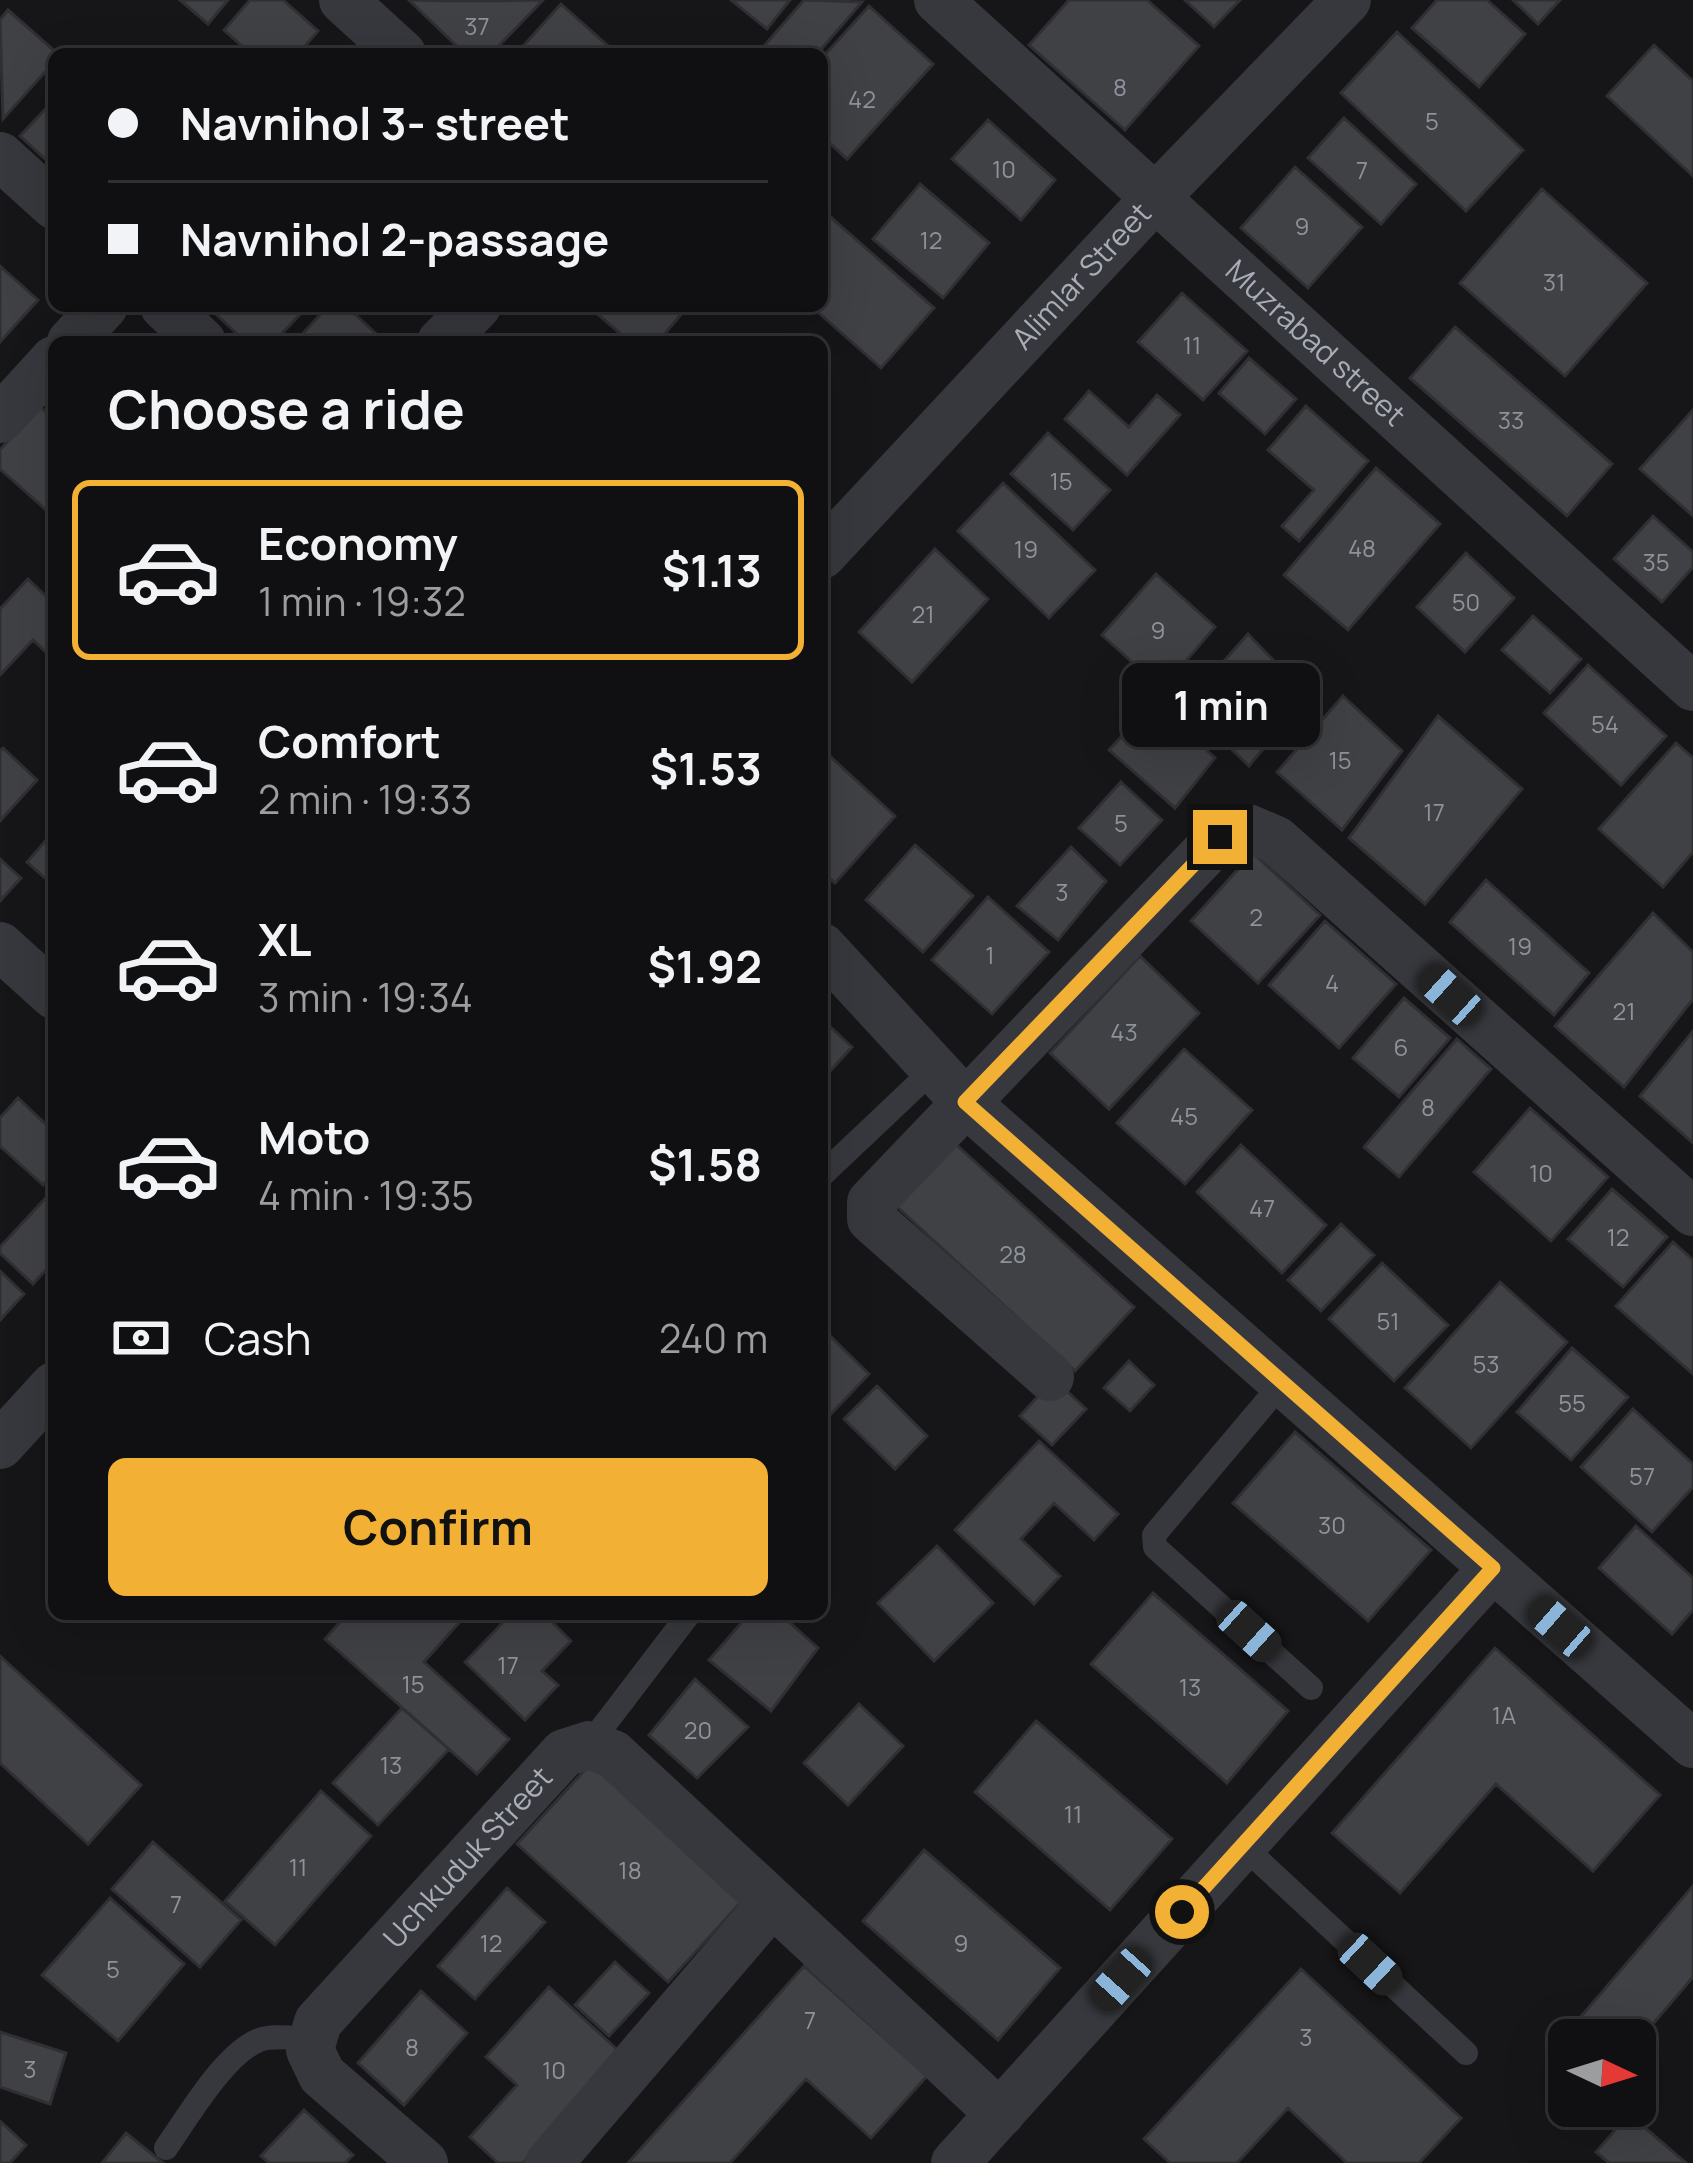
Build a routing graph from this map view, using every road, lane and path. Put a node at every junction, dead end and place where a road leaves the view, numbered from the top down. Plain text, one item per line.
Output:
1 (343, 0) edge
2 (938, 0) edge
3 (1347, 0) edge
4 (395, 48) edge
5 (0, 156) edge
6 (1154, 199) junction
7 (48, 200) edge
8 (98, 312) edge
9 (170, 312) edge
10 (471, 312) edge
11 (76, 336) edge
12 (196, 336) edge
13 (447, 336) edge
14 (48, 366) edge
15 (0, 418) edge
16 (828, 549) edge
17 (1693, 687) edge
18 (0, 946) edge
19 (828, 954) edge
20 (48, 990) edge
21 (950, 1086) junction
22 (828, 1171) edge
23 (1693, 1212) edge
24 (1050, 1377) dead end
25 (1283, 1382) junction
26 (48, 1393) edge
27 (0, 1445) edge
28 (1493, 1568) junction
29 (684, 1620) edge
30 (1311, 1688) dead end
31 (1693, 1744) edge
32 (589, 1745) junction
33 (1243, 1846) junction
34 (772, 1903) junction
35 (313, 2038) junction
36 (1466, 2053) dead end
37 (1000, 2114) junction
38 (166, 2148) dead end
39 (424, 2163) edge
40 (549, 2163) edge
41 (956, 2163) edge

1 - 4 street
2 - 6 street, Muzrabad street
3 - 6 street, Аlimlar Street
5 - 7 street
6 - 16 street, Аlimlar Street
6 - 17 street, Muzrabad street
8 - 11 street
9 - 12 street
10 - 13 street
14 - 15 street
18 - 20 street
19 - 21 street
21 - 22 lane
21 - 23 street
21 - 24 street
21 - 25 street
25 - 28 street
25 - 30 lane
26 - 27 street
28 - 31 street
28 - 33 street
29 - 32 lane
32 - 34 street
32 - 35 street, Uchkuduk Street
33 - 36 lane
33 - 37 street
34 - 37 street
34 - 40 street
35 - 38 lane
35 - 39 street
37 - 41 street

